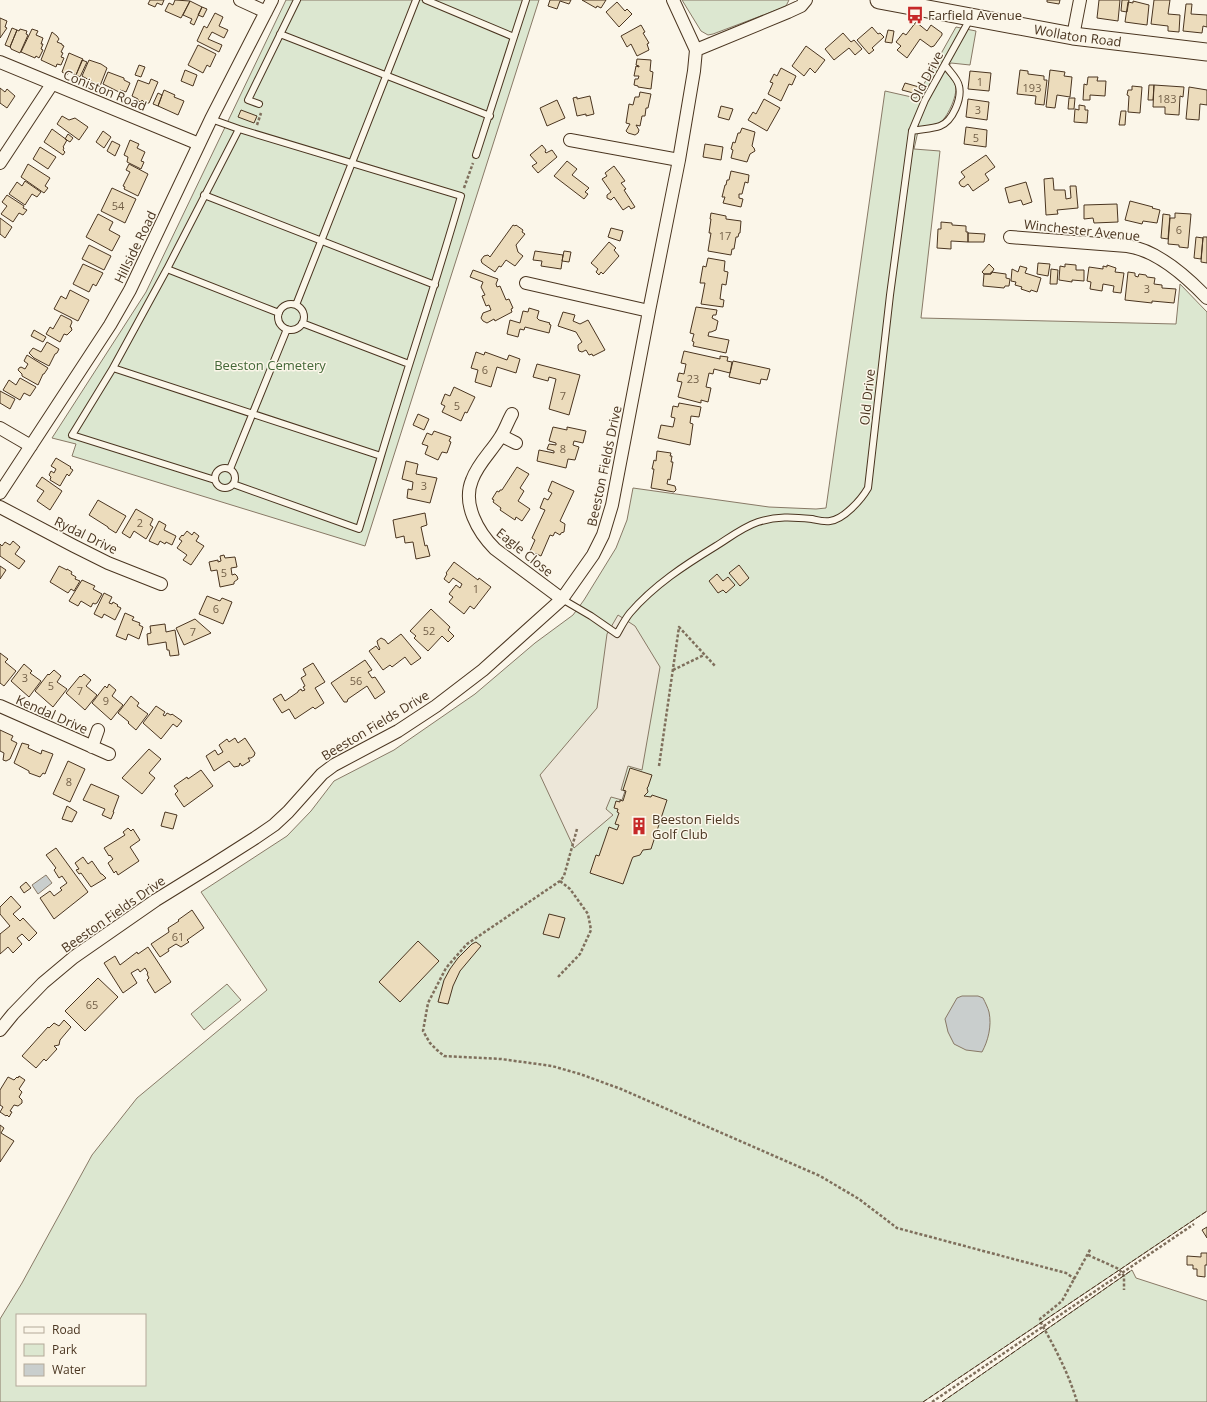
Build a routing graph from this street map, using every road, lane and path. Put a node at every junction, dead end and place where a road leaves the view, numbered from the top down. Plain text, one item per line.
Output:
1 (240, 0) edge
2 (272, 0) edge
3 (297, 0) edge
4 (416, 0) edge
5 (426, 0) edge
6 (526, 0) edge
7 (673, 0) edge
8 (806, 0) edge
9 (883, 0) edge
10 (1080, 0) edge
11 (266, 12) junction
12 (971, 17) junction
13 (280, 34) junction
14 (1073, 36) junction
15 (514, 37) junction
16 (696, 50) junction
17 (1207, 52) edge
18 (0, 62) edge
19 (945, 65) junction
20 (386, 75) junction
21 (52, 84) junction
22 (259, 104) joint
23 (490, 116) junction
24 (211, 119) junction
25 (239, 129) junction
26 (912, 130) junction
27 (254, 133) junction
28 (570, 140) dead end
29 (199, 144) junction
30 (476, 155) joint
31 (679, 160) junction
32 (0, 163) edge
33 (352, 163) junction
34 (204, 195) junction
35 (461, 196) junction
36 (1010, 237) dead end
37 (321, 241) junction
38 (167, 269) junction
39 (526, 283) dead end
40 (435, 285) junction
41 (1207, 298) edge
42 (296, 305) junction
43 (649, 310) junction
44 (279, 313) junction
45 (302, 323) junction
46 (287, 330) junction
47 (409, 364) junction
48 (114, 368) junction
49 (252, 414) junction
50 (512, 414) dead end
51 (0, 428) edge
52 (502, 436) junction
53 (516, 443) dead end
54 (31, 446) junction
55 (381, 456) junction
56 (230, 469) junction
57 (215, 480) junction
58 (233, 484) junction
59 (0, 493) edge
60 (0, 507) edge
61 (161, 584) dead end
62 (562, 599) junction
63 (704, 655) junction
64 (716, 667) dead end
65 (672, 671) junction
66 (0, 706) edge
67 (98, 730) dead end
68 (92, 747) junction
69 (109, 754) dead end
70 (659, 766) dead end
71 (577, 829) dead end
72 (560, 881) junction
73 (558, 977) dead end
74 (0, 1030) edge
75 (1194, 1224) dead end
76 (1091, 1248) dead end
77 (1088, 1255) junction
78 (1122, 1273) junction
79 (1074, 1279) junction
80 (1124, 1290) dead end
81 (1043, 1327) junction
82 (932, 1402) edge
83 (1077, 1402) edge

1 - 11 street
2 - 11 street, Hillside Road
3 - 13 lane
4 - 20 lane
5 - 15 lane
6 - 15 lane
7 - 16 street
8 - 16 street
9 - 12 main road, Wollaton Road
10 - 14 street
11 - 24 street, Hillside Road
12 - 14 main road, Wollaton Road
12 - 19 lane, Old Drive
13 - 20 lane
13 - 22 lane
14 - 17 main road, Wollaton Road
15 - 23 lane
16 - 31 street, Beeston Fields Drive
18 - 21 street, Coniston Road
19 - 26 lane, Old Drive
19 - 26 lane
20 - 23 lane
20 - 33 lane
21 - 29 street, Coniston Road
21 - 32 street
22 - 27 path
23 - 30 lane
24 - 25 lane
24 - 29 street, Hillside Road
25 - 27 lane
25 - 34 lane
26 - 62 lane, Old Drive
27 - 33 lane
28 - 31 street
29 - 54 street, Hillside Road
30 - 35 path
31 - 43 street, Beeston Fields Drive
33 - 35 lane
33 - 37 lane
34 - 37 lane
34 - 38 lane
35 - 40 lane
36 - 41 street, Winchester Avenue
37 - 40 lane
37 - 42 lane
38 - 44 lane
38 - 48 lane
39 - 43 street
40 - 47 lane
42 - 44 lane
42 - 45 lane
43 - 62 street, Beeston Fields Drive
44 - 46 lane
45 - 46 lane
45 - 47 lane
46 - 49 lane
47 - 55 lane
48 - 49 lane
48 - 57 lane
49 - 55 lane
49 - 56 lane
50 - 52 street, Eagle Close
51 - 54 street
52 - 53 street
52 - 62 street, Eagle Close
54 - 59 street, Hillside Road
55 - 58 lane
56 - 57 lane
56 - 58 lane
57 - 58 lane
60 - 61 street, Rydal Drive
62 - 74 street, Beeston Fields Drive
63 - 64 path
63 - 65 path
63 - 65 path
65 - 70 path
66 - 68 street, Kendal Drive
67 - 68 street, Kendal Drive
68 - 69 street, Kendal Drive
71 - 72 path
72 - 73 path
72 - 79 path
75 - 78 path
76 - 77 path
77 - 78 path
77 - 79 path
78 - 80 path
78 - 81 path
79 - 81 path
81 - 82 path
81 - 83 path

